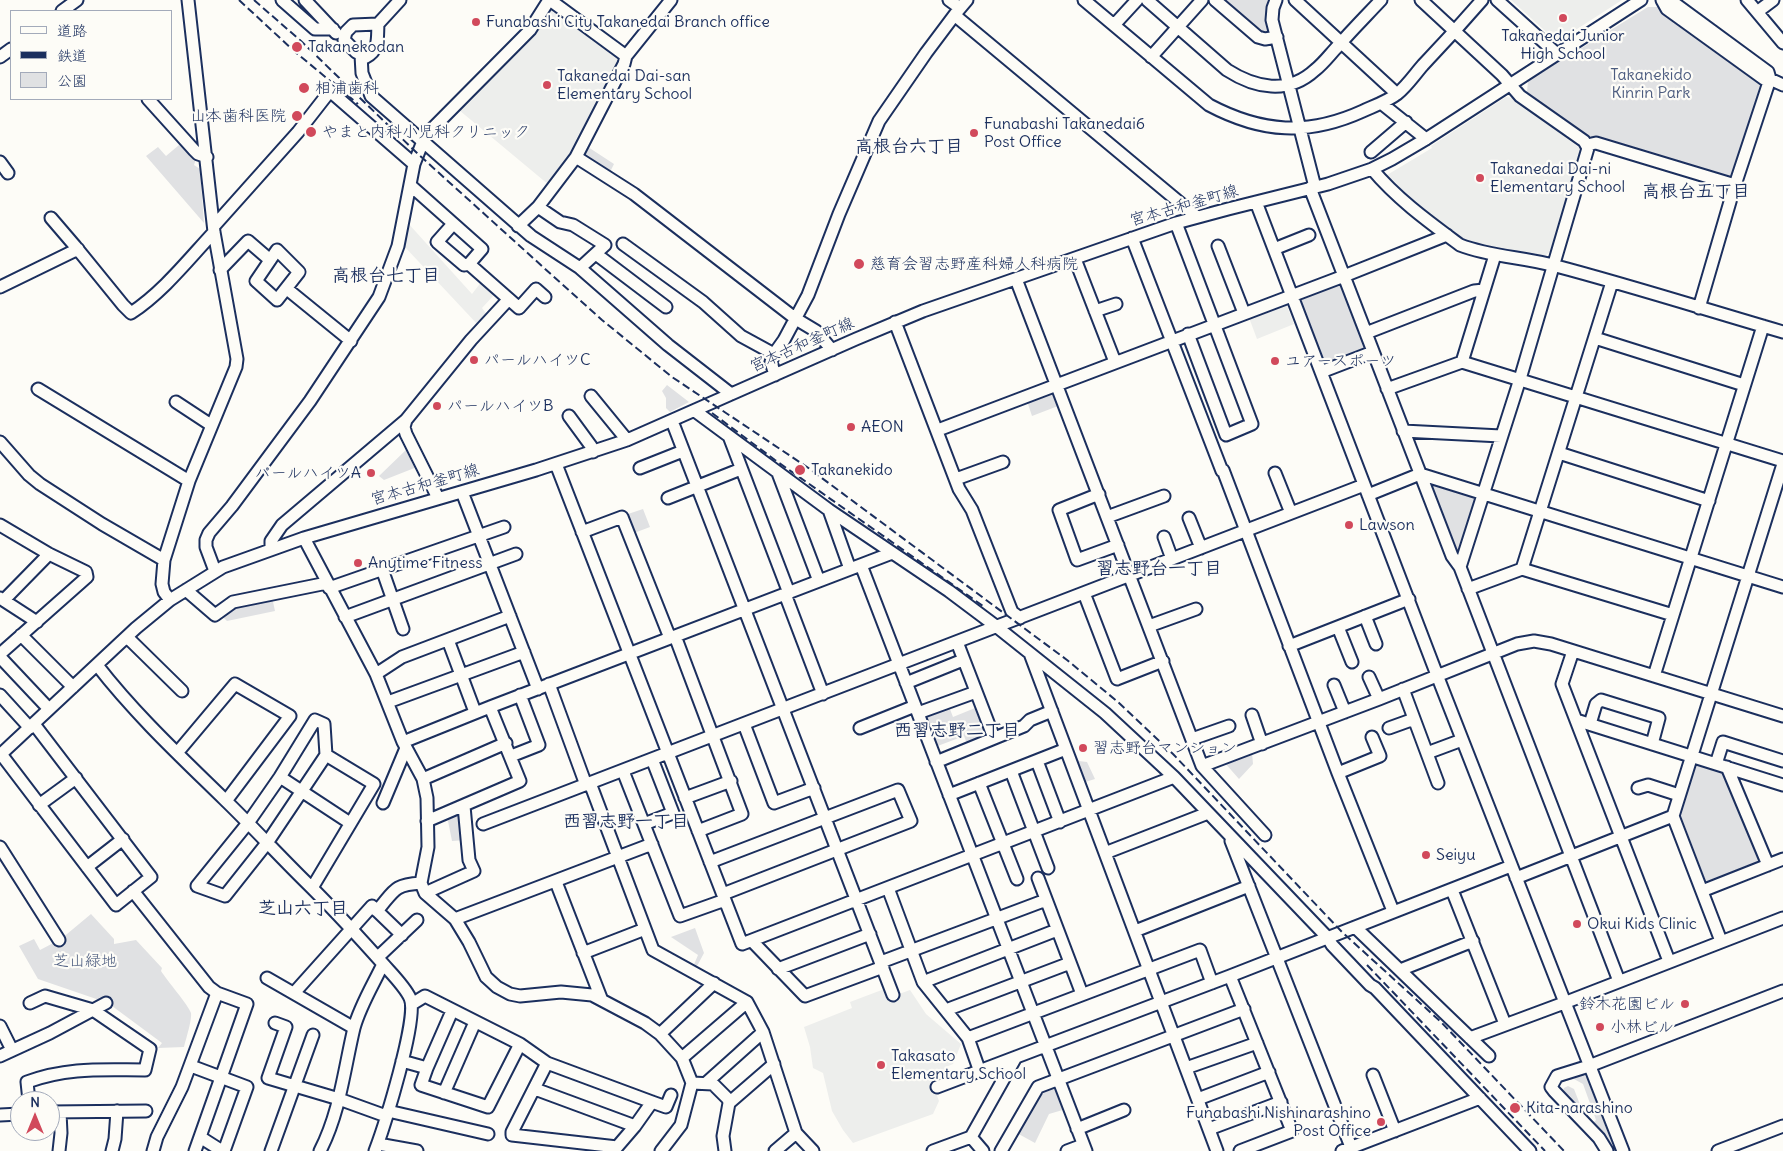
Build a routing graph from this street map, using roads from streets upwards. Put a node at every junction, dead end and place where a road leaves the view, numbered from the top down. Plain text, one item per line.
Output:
1 (188, 0) edge
2 (282, 0) edge
3 (304, 0) edge
4 (400, 0) edge
5 (549, 0) edge
6 (671, 0) edge
7 (949, 0) edge
8 (1084, 0) edge
9 (1137, 0) edge
10 (1147, 0) edge
11 (1202, 0) edge
12 (1215, 0) edge
13 (1276, 0) edge
14 (1295, 0) edge
15 (1381, 0) edge
16 (1421, 0) edge
17 (1482, 0) edge
18 (1497, 0) edge
19 (1641, 0) edge
20 (1662, 0) edge
21 (1670, 0) edge
22 (1747, 0) edge
23 (1773, 0) edge
24 (961, 7) edge
25 (1757, 12) junction
26 (374, 26) junction
27 (1114, 26) junction
28 (1177, 28) junction
29 (333, 29) junction
30 (1455, 30) junction
31 (1277, 37) junction
32 (344, 40) junction
33 (1341, 42) junction
34 (1783, 43) edge
35 (1557, 54) junction
36 (626, 56) junction
37 (1151, 57) junction
38 (363, 59) junction
39 (1770, 79) junction
40 (1509, 84) junction
41 (1783, 85) edge
42 (1288, 86) junction
43 (1397, 94) junction
44 (149, 100) edge
45 (1381, 102) junction
46 (1406, 122) junction
47 (1300, 129) junction
48 (1426, 140) junction
49 (423, 141) junction
50 (1587, 145) junction
51 (1371, 152) dead end
52 (576, 156) junction
53 (207, 157) junction
54 (0, 162) edge
55 (414, 164) junction
56 (1372, 169) junction
57 (8, 172) dead end
58 (410, 185) junction
59 (1735, 185) junction
60 (1313, 188) junction
61 (1256, 202) junction
62 (538, 207) junction
63 (1197, 217) junction
64 (51, 218) dead end
65 (453, 224) junction
66 (1176, 224) junction
67 (518, 226) junction
68 (214, 229) junction
69 (1309, 235) dead end
70 (1447, 235) junction
71 (1132, 238) junction
72 (623, 244) dead end
73 (1218, 246) dead end
74 (1274, 248) junction
75 (78, 249) junction
76 (596, 254) junction
77 (1495, 255) junction
78 (1075, 259) junction
79 (270, 260) junction
80 (468, 264) junction
81 (1554, 265) junction
82 (580, 268) junction
83 (220, 270) junction
84 (1344, 276) junction
85 (1016, 279) junction
86 (1612, 282) junction
87 (0, 287) edge
88 (287, 289) junction
89 (1484, 290) junction
90 (1291, 296) junction
91 (545, 297) dead end
92 (508, 300) junction
93 (1116, 304) dead end
94 (666, 307) dead end
95 (1700, 308) junction
96 (1095, 311) junction
97 (1244, 313) junction
98 (796, 319) junction
99 (895, 322) junction
100 (1214, 324) junction
101 (1763, 326) junction
102 (1783, 332) edge
103 (1366, 333) junction
104 (1188, 334) junction
105 (1595, 338) junction
106 (351, 341) junction
107 (1171, 341) junction
108 (832, 350) junction
109 (1373, 352) junction
110 (774, 354) junction
111 (1115, 362) junction
112 (1462, 362) junction
113 (1321, 372) junction
114 (775, 374) junction
115 (1520, 379) junction
116 (1056, 385) junction
117 (1744, 385) junction
118 (38, 389) dead end
119 (1387, 389) junction
120 (731, 394) junction
121 (591, 396) dead end
122 (1576, 397) junction
123 (176, 402) dead end
124 (695, 411) junction
125 (569, 416) dead end
126 (406, 420) junction
127 (672, 421) junction
128 (211, 425) junction
129 (938, 430) junction
130 (1403, 431) junction
131 (728, 436) junction
132 (1501, 436) junction
133 (627, 440) junction
134 (0, 442) edge
135 (1727, 444) junction
136 (593, 452) junction
137 (683, 452) junction
138 (1559, 453) junction
139 (1002, 462) dead end
140 (1783, 463) edge
141 (556, 464) junction
142 (640, 468) dead end
143 (741, 469) junction
144 (777, 472) junction
145 (1275, 473) dead end
146 (1420, 474) junction
147 (956, 479) junction
148 (189, 481) junction
149 (697, 486) junction
150 (1366, 490) junction
151 (1483, 493) junction
152 (463, 494) junction
153 (1099, 494) junction
154 (1164, 496) dead end
155 (438, 498) junction
156 (668, 498) dead end
157 (1709, 500) junction
158 (829, 510) junction
159 (1541, 511) junction
160 (1291, 513) junction
161 (1107, 517) junction
162 (1189, 518) dead end
163 (504, 527) dead end
164 (4, 528) edge
165 (1246, 531) junction
166 (582, 532) junction
167 (479, 536) junction
168 (1164, 537) dead end
169 (304, 538) junction
170 (0, 540) edge
171 (1118, 544) junction
172 (271, 548) junction
173 (1201, 548) junction
174 (892, 553) junction
175 (49, 554) junction
176 (516, 554) dead end
177 (1691, 558) junction
178 (1172, 559) junction
179 (164, 560) junction
180 (490, 564) junction
181 (862, 565) junction
182 (1460, 567) junction
183 (850, 569) junction
184 (1522, 569) junction
185 (382, 570) junction
186 (215, 571) junction
187 (1130, 575) junction
188 (1748, 576) junction
189 (819, 581) junction
190 (328, 586) junction
191 (1783, 587) edge
192 (1468, 589) junction
193 (186, 590) junction
194 (1084, 593) junction
195 (787, 594) junction
196 (2, 599) edge
197 (393, 599) junction
198 (1409, 599) junction
199 (170, 600) junction
200 (1196, 609) dead end
201 (744, 610) junction
202 (1673, 615) junction
203 (510, 616) junction
204 (1366, 616) junction
205 (346, 617) junction
206 (1020, 618) junction
207 (36, 622) junction
208 (1149, 626) junction
209 (997, 627) junction
210 (1338, 627) junction
211 (403, 629) dead end
212 (21, 635) junction
213 (127, 637) junction
214 (672, 637) junction
215 (448, 640) junction
216 (957, 642) junction
217 (1376, 644) dead end
218 (1289, 646) junction
219 (1573, 651) junction
220 (524, 652) junction
221 (1493, 652) junction
222 (629, 654) junction
223 (1031, 654) junction
224 (0, 656) edge
225 (963, 660) junction
226 (1163, 662) junction
227 (1352, 662) dead end
228 (96, 665) junction
229 (899, 665) junction
230 (376, 674) junction
231 (1437, 675) junction
232 (461, 676) junction
233 (1654, 676) junction
234 (1369, 677) dead end
235 (906, 683) junction
236 (549, 684) junction
237 (1334, 685) dead end
238 (73, 687) junction
239 (538, 689) junction
240 (1403, 690) junction
241 (182, 691) dead end
242 (976, 692) junction
243 (822, 694) junction
244 (1711, 694) junction
245 (520, 695) junction
246 (0, 696) edge
247 (1379, 699) junction
248 (388, 702) junction
249 (490, 707) junction
250 (49, 709) junction
251 (783, 709) junction
252 (917, 710) junction
253 (1052, 711) junction
254 (475, 712) junction
255 (1345, 712) junction
256 (1252, 715) dead end
257 (1783, 716) edge
258 (1414, 719) junction
259 (1576, 720) junction
260 (1318, 722) junction
261 (744, 724) junction
262 (1590, 724) junction
263 (32, 726) junction
264 (1230, 726) dead end
265 (860, 728) dead end
266 (1390, 728) dead end
267 (712, 736) junction
268 (1372, 737) dead end
269 (994, 738) junction
270 (1192, 739) junction
271 (1462, 740) junction
272 (506, 744) junction
273 (1262, 744) junction
274 (1652, 744) junction
275 (404, 745) junction
276 (1066, 749) junction
277 (1, 752) edge
278 (176, 753) junction
279 (668, 753) junction
280 (1427, 753) junction
281 (326, 756) junction
282 (511, 756) junction
283 (1692, 756) junction
284 (652, 759) junction
285 (1036, 761) junction
286 (1783, 761) edge
287 (936, 762) junction
288 (1202, 766) junction
289 (1722, 766) junction
290 (623, 770) junction
291 (1011, 771) junction
292 (1338, 773) junction
293 (280, 777) junction
294 (1174, 777) junction
295 (76, 778) junction
296 (423, 778) junction
297 (730, 781) junction
298 (979, 783) junction
299 (1438, 783) dead end
300 (588, 784) junction
301 (1783, 785) edge
302 (814, 788) junction
303 (1638, 788) dead end
304 (301, 792) junction
305 (949, 795) junction
306 (1679, 795) junction
307 (685, 798) junction
308 (226, 801) junction
309 (383, 804) dead end
310 (40, 805) junction
311 (464, 806) junction
312 (1089, 810) junction
313 (1208, 813) junction
314 (1673, 816) junction
315 (825, 818) junction
316 (428, 821) junction
317 (1060, 822) junction
318 (248, 823) junction
319 (350, 823) junction
320 (483, 824) dead end
321 (644, 824) junction
322 (698, 832) junction
323 (1034, 832) junction
324 (1229, 835) junction
325 (1265, 835) dead end
326 (1620, 835) junction
327 (123, 839) junction
328 (267, 843) junction
329 (652, 844) junction
330 (1003, 844) junction
331 (0, 847) edge
332 (837, 850) junction
333 (1105, 853) junction
334 (973, 855) junction
335 (1571, 855) junction
336 (619, 857) junction
337 (1783, 859) edge
338 (710, 862) junction
339 (1768, 865) junction
340 (1511, 866) junction
341 (87, 867) junction
342 (1048, 868) dead end
343 (1038, 878) dead end
344 (1516, 878) junction
345 (1017, 879) dead end
346 (556, 882) junction
347 (1248, 886) junction
348 (312, 888) junction
349 (423, 888) junction
350 (888, 888) junction
351 (1452, 890) junction
352 (133, 891) junction
353 (1702, 891) junction
354 (724, 897) junction
355 (857, 900) junction
356 (1046, 900) junction
357 (377, 911) junction
358 (1393, 911) junction
359 (998, 918) junction
360 (1783, 918) edge
361 (455, 919) junction
362 (417, 920) dead end
363 (1355, 927) junction
364 (352, 928) junction
365 (646, 929) junction
366 (1057, 930) junction
367 (1134, 931) junction
368 (870, 934) junction
369 (402, 935) junction
370 (1328, 938) junction
371 (59, 940) dead end
372 (752, 940) junction
373 (1721, 941) junction
374 (1473, 942) junction
375 (1009, 948) junction
376 (912, 951) junction
377 (583, 953) junction
378 (1277, 958) junction
379 (381, 961) junction
380 (1669, 961) junction
381 (1070, 963) junction
382 (882, 965) junction
383 (778, 968) junction
384 (1149, 969) junction
385 (1400, 970) junction
386 (1230, 976) junction
387 (266, 978) dead end
388 (1022, 981) junction
389 (1619, 981) junction
390 (923, 982) junction
391 (714, 983) junction
392 (1212, 983) junction
393 (1783, 990) edge
394 (217, 993) junction
395 (294, 994) junction
396 (1082, 994) junction
397 (893, 995) dead end
398 (601, 998) junction
399 (106, 1002) dead end
400 (747, 1002) junction
401 (1161, 1002) junction
402 (30, 1003) dead end
403 (1564, 1003) junction
404 (412, 1004) junction
405 (1244, 1009) junction
406 (93, 1010) junction
407 (946, 1010) junction
408 (452, 1011) junction
409 (1034, 1014) junction
410 (474, 1022) junction
411 (275, 1023) dead end
412 (1506, 1024) junction
413 (0, 1026) edge
414 (354, 1028) junction
415 (763, 1032) junction
416 (660, 1034) junction
417 (313, 1035) dead end
418 (1174, 1035) junction
419 (968, 1038) junction
420 (1470, 1038) junction
421 (1257, 1043) junction
422 (520, 1044) junction
423 (1046, 1046) junction
424 (12, 1050) junction
425 (0, 1056) edge
426 (1489, 1056) dead end
427 (1016, 1057) junction
428 (682, 1058) junction
429 (402, 1061) junction
430 (548, 1062) junction
431 (774, 1064) junction
432 (191, 1066) junction
433 (1589, 1066) junction
434 (427, 1068) junction
435 (1186, 1068) junction
436 (980, 1072) junction
437 (1269, 1072) junction
438 (1373, 1075) dead end
439 (220, 1077) junction
440 (1059, 1079) junction
441 (692, 1083) junction
442 (706, 1083) junction
443 (294, 1086) junction
444 (937, 1087) dead end
445 (535, 1089) junction
446 (27, 1091) edge
447 (444, 1093) junction
448 (671, 1096) dead end
449 (1480, 1098) junction
450 (1198, 1099) junction
451 (340, 1100) junction
452 (652, 1102) junction
453 (1281, 1102) junction
454 (729, 1104) junction
455 (1124, 1110) dead end
456 (117, 1111) junction
457 (146, 1111) dead end
458 (60, 1112) edge
459 (387, 1113) junction
460 (635, 1126) junction
461 (1783, 1126) edge
462 (1077, 1129) junction
463 (1209, 1129) junction
464 (60, 1130) edge
465 (1395, 1131) junction
466 (796, 1133) junction
467 (488, 1134) dead end
468 (200, 1137) junction
469 (971, 1137) junction
470 (376, 1148) edge
471 (1085, 1148) edge
472 (1347, 1149) edge
473 (59, 1151) edge
474 (112, 1151) edge
475 (154, 1151) edge
476 (195, 1151) edge
477 (223, 1151) edge
478 (271, 1151) edge
479 (320, 1151) edge
480 (417, 1151) edge
481 (661, 1151) edge
482 (725, 1151) edge
483 (775, 1151) edge
484 (813, 1151) edge
485 (933, 1151) edge
486 (983, 1151) edge
487 (1001, 1151) edge
488 (1066, 1151) edge
489 (1217, 1151) edge
490 (1240, 1151) edge
491 (1530, 1151) edge
492 (1607, 1151) edge
493 (1623, 1151) edge
494 (1718, 1151) edge

1 - 53 street
2 - 29 street
3 - 29 street
4 - 26 street
5 - 36 street
5 - 49 street
6 - 36 street
7 - 24 street
8 - 27 street
9 - 27 street
10 - 28 street
11 - 28 street
12 - 31 street
13 - 31 street
14 - 33 street
15 - 33 street
16 - 30 street
17 - 30 street
18 - 35 street
19 - 35 street, 宮本古和釜町線
20 - 39 street
21 - 39 street
22 - 25 street
23 - 25 street
24 - 63 street
24 - 98 street
25 - 34 street
26 - 32 street
26 - 38 street
27 - 37 street
28 - 37 street
28 - 42 street
29 - 32 street
30 - 40 street
30 - 43 street
31 - 42 street
32 - 38 street
33 - 42 street
33 - 43 street
35 - 40 street, 宮本古和釜町線
36 - 52 street
37 - 47 street
38 - 49 street
39 - 41 street
39 - 59 street
40 - 48 street, 宮本古和釜町線
40 - 50 street
42 - 47 street
43 - 45 street
44 - 53 street
45 - 46 street
45 - 47 street
46 - 48 street
46 - 51 street
47 - 60 street
48 - 56 street, 宮本古和釜町線
49 - 55 street
49 - 67 street
50 - 59 street
50 - 81 street
52 - 62 street
52 - 98 street
53 - 68 street
54 - 57 street
55 - 58 street
55 - 68 street
56 - 60 street, 宮本古和釜町線
56 - 70 street
58 - 65 street
58 - 106 street
59 - 95 street
60 - 61 street, 宮本古和釜町線
60 - 84 street
61 - 63 street, 宮本古和釜町線
61 - 74 street
62 - 67 street
62 - 76 street
63 - 66 street, 宮本古和釜町線
64 - 75 street
65 - 80 street
65 - 80 street
66 - 71 street, 宮本古和釜町線
66 - 100 street
67 - 82 street
68 - 75 street
68 - 83 street
69 - 74 street
70 - 77 street
70 - 84 street
71 - 78 street, 宮本古和釜町線
71 - 107 street
72 - 110 street
73 - 97 street
74 - 90 street
75 - 87 street
76 - 82 street
76 - 94 street
77 - 81 street
77 - 89 street
78 - 85 street, 宮本古和釜町線
78 - 96 street
79 - 83 street
79 - 88 street
79 - 88 street
80 - 92 street
81 - 86 street
81 - 115 street
82 - 120 street
83 - 128 street
84 - 90 street
84 - 103 street
85 - 99 street, 宮本古和釜町線
85 - 116 street
86 - 95 street
86 - 105 street
88 - 106 street
89 - 103 street
89 - 112 street
90 - 97 street
90 - 113 street
91 - 92 street
92 - 126 street
93 - 96 street
95 - 101 street
96 - 111 street
97 - 100 street
98 - 108 street
98 - 110 street
99 - 108 street, 宮本古和釜町線
99 - 129 street
100 - 104 street
100 - 104 street
101 - 102 street
101 - 117 street
103 - 109 street
104 - 107 street
105 - 117 street
105 - 122 street
106 - 186 street
107 - 111 street
107 - 165 street
108 - 114 street, 宮本古和釜町線
109 - 113 street
109 - 119 street
110 - 114 street
111 - 116 street
112 - 115 street
112 - 119 street
113 - 150 street
114 - 120 street, 宮本古和釜町線
115 - 122 street
115 - 132 street
116 - 129 street
116 - 153 street
117 - 135 street
118 - 148 street
119 - 130 street
120 - 124 street, 宮本古和釜町線
121 - 133 street
122 - 135 street
122 - 138 street
123 - 128 street
124 - 127 street, 宮本古和釜町線
124 - 131 street
125 - 136 street
126 - 155 street
126 - 172 street
127 - 133 street, 宮本古和釜町線
127 - 137 street
128 - 148 street
129 - 147 street
130 - 132 street
130 - 146 street
131 - 143 street
131 - 144 street
132 - 151 street
133 - 136 street, 宮本古和釜町線
134 - 179 street
135 - 140 street
135 - 157 street
136 - 141 street, 宮本古和釜町線
137 - 142 street
137 - 149 street
138 - 157 street
138 - 159 street
139 - 147 street
140 - 188 street
141 - 152 street, 宮本古和釜町線
141 - 166 street
143 - 149 street
143 - 195 street
144 - 158 street
144 - 189 street
145 - 160 street
146 - 150 street
146 - 151 street
146 - 182 street
147 - 206 street
148 - 179 street
149 - 156 street
149 - 201 street
150 - 160 street
150 - 198 street
151 - 159 street
151 - 182 street
152 - 155 street, 宮本古和釜町線
152 - 167 street
153 - 161 street
153 - 171 street
154 - 161 street
155 - 169 street, 宮本古和釜町線
157 - 177 street
158 - 174 street
158 - 183 street
159 - 177 street
159 - 184 street
160 - 165 street
161 - 171 street
162 - 173 street
163 - 167 street
164 - 170 street
164 - 175 street
165 - 173 street
165 - 218 street
166 - 214 street
166 - 222 street
167 - 180 street
167 - 185 street
168 - 178 street
169 - 172 street, 宮本古和釜町線
169 - 190 street
171 - 187 street
172 - 186 street, 宮本古和釜町線
173 - 178 street
174 - 181 street
174 - 209 street
175 - 196 street
175 - 207 street
176 - 180 street
177 - 188 street
177 - 202 street
178 - 187 street
179 - 199 street
180 - 197 street
180 - 203 street
181 - 183 street
181 - 229 street
182 - 192 street
183 - 189 street
184 - 192 street
184 - 202 street
185 - 190 street
185 - 197 street
186 - 193 street, 宮本古和釜町線
187 - 194 street
187 - 208 street
188 - 191 street
188 - 244 street
189 - 195 street
190 - 193 street
190 - 205 street
192 - 221 street
193 - 199 street, 宮本古和釜町線
194 - 206 street
194 - 226 street
195 - 201 street
195 - 243 street
196 - 207 street
197 - 205 street
197 - 211 street
198 - 204 street
198 - 231 street
199 - 213 street, 宮本古和釜町線
200 - 208 street
201 - 214 street
201 - 251 street
202 - 233 street
203 - 215 street
203 - 220 street
204 - 210 street
204 - 217 street
205 - 230 street
206 - 209 street
207 - 212 street
208 - 226 street
209 - 216 street
209 - 223 street
210 - 218 street
210 - 227 street
212 - 224 street
212 - 238 street
213 - 228 street, 宮本古和釜町線
213 - 241 street
214 - 222 street
214 - 267 street
215 - 230 street
215 - 232 street
216 - 225 street
216 - 229 street
218 - 260 street
219 - 221 street
219 - 233 street
219 - 259 street
220 - 232 street
220 - 239 street
221 - 231 street
221 - 335 street
222 - 236 street
222 - 279 street
223 - 253 street
223 - 294 street
224 - 250 street
225 - 235 street
225 - 242 street
226 - 270 street
228 - 238 street, 宮本古和釜町線
228 - 278 street
229 - 235 street
229 - 243 street
230 - 248 street
231 - 240 street
231 - 271 street
232 - 248 street
232 - 254 street
233 - 244 street
234 - 247 street
235 - 252 street
236 - 239 street
236 - 300 street
237 - 255 street
238 - 250 street, 宮本古和釜町線
239 - 245 street
240 - 247 street
240 - 258 street
242 - 252 street
242 - 269 street
243 - 251 street
244 - 257 street
244 - 283 street
245 - 249 street
245 - 282 street
246 - 263 street
247 - 255 street
248 - 275 street
249 - 254 street
249 - 272 street
250 - 263 street, 宮本古和釜町線
251 - 261 street
251 - 302 street
252 - 265 street
252 - 287 street
253 - 269 street
253 - 276 street
254 - 275 street
255 - 260 street
256 - 273 street
258 - 266 street
258 - 280 street
259 - 262 street
259 - 326 street
260 - 273 street
260 - 292 street
261 - 267 street
261 - 302 street
262 - 274 street
262 - 274 street
263 - 277 street, 宮本古和釜町線
263 - 295 street
264 - 270 street
267 - 279 street
267 - 297 street
268 - 292 street
269 - 287 street
270 - 288 street
271 - 280 street
271 - 340 street
272 - 282 street
272 - 296 street
273 - 288 street
274 - 283 street
275 - 296 street
275 - 309 street
276 - 285 street
276 - 312 street
277 - 310 street
278 - 308 street
278 - 308 street
279 - 284 street
279 - 307 street
280 - 299 street
281 - 293 street
281 - 304 street
281 - 319 street
282 - 311 street
283 - 289 street
283 - 306 street
284 - 290 street
284 - 321 street
285 - 291 street
285 - 317 street
286 - 289 street
287 - 305 street
288 - 325 street
289 - 301 street
289 - 339 street
290 - 300 street
290 - 321 street
291 - 298 street
291 - 323 street
292 - 358 street
293 - 304 street
293 - 318 street
294 - 312 street
294 - 313 street
295 - 310 street
295 - 327 street
296 - 316 street
297 - 307 street
297 - 322 street
298 - 305 street
298 - 330 street
300 - 320 street
300 - 336 street
302 - 315 street
303 - 306 street
304 - 319 street
304 - 328 street
305 - 334 street
306 - 314 street
307 - 322 street
308 - 318 street
310 - 341 street
311 - 316 street
311 - 349 street
312 - 317 street
312 - 333 street
313 - 324 street
313 - 333 street
314 - 326 street
314 - 353 street
315 - 332 street
315 - 332 street
315 - 338 street
316 - 349 street
317 - 323 street
318 - 328 street
318 - 328 street
319 - 348 street
321 - 329 street
322 - 338 street
323 - 330 street
323 - 342 street
324 - 347 street
324 - 370 street
326 - 335 street
326 - 380 street
327 - 341 street
327 - 352 street
328 - 348 street
329 - 336 street
329 - 354 street
330 - 334 street
330 - 345 street
331 - 371 street
332 - 354 street
332 - 355 street
333 - 367 street
334 - 350 street
334 - 359 street
335 - 344 street
335 - 389 street
336 - 346 street
336 - 365 street
337 - 339 street
338 - 354 street
339 - 353 street
340 - 344 street
340 - 351 street
341 - 352 street
343 - 356 street
344 - 403 street
346 - 361 street
346 - 377 street
347 - 367 street
347 - 378 street
348 - 364 street
349 - 357 street
349 - 361 street
350 - 355 street
350 - 376 street
351 - 358 street
351 - 374 street
352 - 394 street
353 - 373 street
354 - 372 street
355 - 368 street
355 - 372 street
356 - 359 street
356 - 366 street
357 - 364 street
357 - 369 street
358 - 363 street
359 - 375 street
359 - 376 street
360 - 373 street
361 - 398 street
362 - 369 street
363 - 370 street
363 - 385 street
364 - 379 street
364 - 395 street
365 - 377 street
365 - 391 street
366 - 375 street
366 - 381 street
367 - 384 street
368 - 382 street
368 - 383 street
369 - 379 street
370 - 378 street
370 - 449 street
372 - 383 street
373 - 380 street
374 - 385 street
374 - 412 street
375 - 388 street
375 - 390 street
376 - 382 street
376 - 390 street
377 - 398 street
378 - 386 street
378 - 472 street
379 - 404 street
379 - 414 street
380 - 389 street
381 - 388 street
381 - 396 street
382 - 383 street
382 - 397 street
384 - 392 street
384 - 396 street
384 - 401 street
385 - 420 street
386 - 392 street
386 - 405 street
387 - 395 street
388 - 407 street
388 - 409 street
389 - 403 street
390 - 407 street
391 - 400 street
391 - 416 street
392 - 401 street
393 - 433 street
394 - 432 street
394 - 439 street
395 - 414 street
396 - 409 street
398 - 416 street
399 - 406 street
400 - 415 street
400 - 428 street
401 - 418 street
401 - 423 street
402 - 406 street
403 - 412 street
403 - 433 street
404 - 408 street
404 - 429 street
405 - 418 street
405 - 421 street
406 - 424 street
406 - 446 street
407 - 419 street
408 - 410 street
408 - 434 street
409 - 419 street
409 - 423 street
410 - 422 street
410 - 447 street
411 - 443 street
412 - 420 street
413 - 424 street
414 - 451 street
415 - 431 street
415 - 442 street
416 - 428 street
417 - 443 street
418 - 435 street
418 - 440 street
419 - 436 street
420 - 426 street
421 - 435 street
421 - 437 street
422 - 430 street
422 - 447 street
423 - 427 street
423 - 440 street
424 - 425 street
427 - 436 street
427 - 469 street
428 - 441 street
429 - 434 street
429 - 459 street
430 - 445 street
430 - 452 street
431 - 454 street
431 - 466 street
432 - 439 street
432 - 475 street
433 - 492 street
433 - 493 street
434 - 447 street
435 - 450 street
436 - 444 street
437 - 450 street
437 - 453 street
438 - 465 street
439 - 468 street
439 - 477 street
440 - 462 street
440 - 487 street
441 - 442 street
441 - 481 street
442 - 454 street
443 - 451 street
443 - 478 street
445 - 460 street
445 - 460 street
448 - 452 street
449 - 465 street
449 - 491 street
450 - 463 street
451 - 459 street
451 - 479 street
452 - 460 street
453 - 463 street
453 - 490 street
454 - 482 street
455 - 462 street
456 - 457 street
456 - 458 street
456 - 474 street
459 - 467 street
459 - 470 street
461 - 494 street
462 - 471 street
463 - 489 street
464 - 473 street
465 - 472 street
466 - 483 street
466 - 484 street
468 - 476 street
468 - 477 street
469 - 485 street
469 - 486 street
470 - 480 street
471 - 488 street

